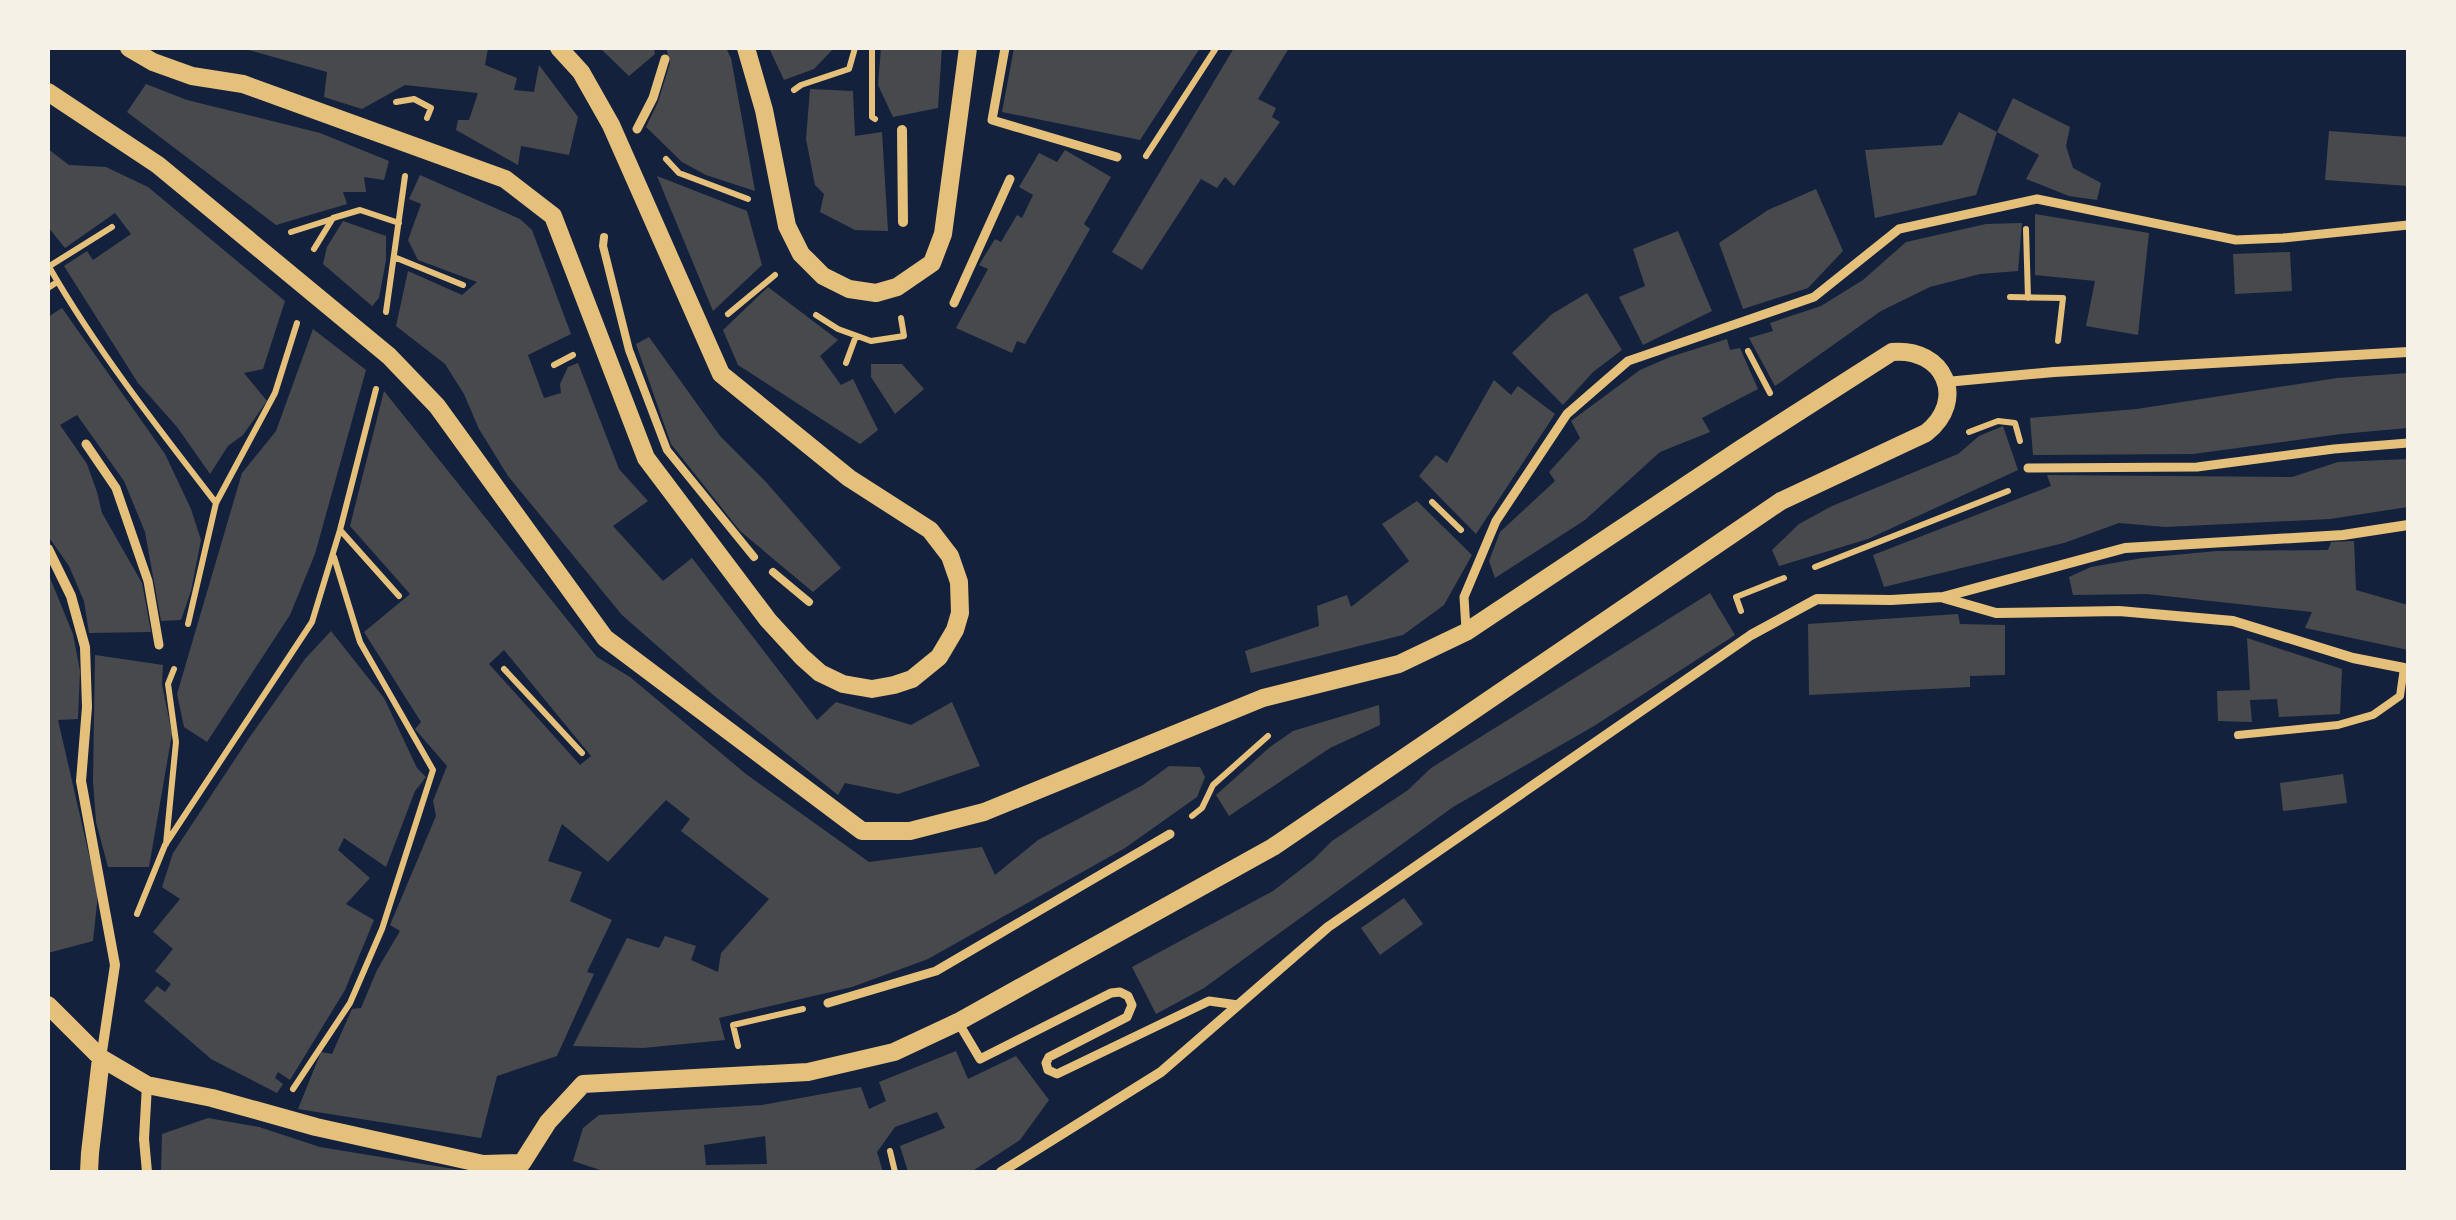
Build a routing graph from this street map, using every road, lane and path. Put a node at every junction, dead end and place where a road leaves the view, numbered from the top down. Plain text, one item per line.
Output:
1 (129, 48) edge
2 (559, 48) edge
3 (746, 48) edge
4 (855, 48) edge
5 (872, 48) edge
6 (968, 48) edge
7 (1005, 48) edge
8 (1216, 48) edge
9 (665, 59) dead end
10 (48, 92) edge
11 (764, 110) junction
12 (637, 128) joint
13 (902, 130) joint
14 (1118, 157) joint
15 (406, 169) dead end
16 (1010, 178) dead end
17 (2026, 201) junction
18 (754, 202) dead end
19 (903, 222) dead end
20 (398, 223) junction
21 (2408, 225) edge
22 (112, 227) dead end
23 (604, 238) dead end
24 (310, 254) dead end
25 (394, 257) junction
26 (48, 267) edge
27 (57, 282) dead end
28 (463, 285) dead end
29 (48, 288) edge
30 (2010, 297) dead end
31 (2028, 298) junction
32 (954, 303) dead end
33 (299, 315) dead end
34 (386, 318) dead end
35 (1735, 324) junction
36 (856, 336) dead end
37 (2408, 352) edge
38 (846, 363) dead end
39 (2054, 372) junction
40 (1946, 382) junction
41 (377, 383) dead end
42 (1771, 396) dead end
43 (1926, 433) junction
44 (2408, 443) edge
45 (86, 444) dead end
46 (2028, 468) junction
47 (216, 503) dead end
48 (2408, 525) edge
49 (340, 530) junction
50 (48, 549) edge
51 (333, 554) junction
52 (754, 557) dead end
53 (1804, 571) dead end
54 (773, 572) dead end
55 (1786, 578) dead end
56 (399, 596) dead end
57 (1943, 598) junction
58 (809, 602) dead end
59 (1466, 632) junction
60 (1752, 635) junction
61 (160, 645) dead end
62 (2406, 668) edge
63 (504, 669) dead end
64 (1262, 698) junction
65 (2238, 735) dead end
66 (582, 753) dead end
67 (1170, 834) joint
68 (136, 918) dead end
69 (828, 1003) joint
70 (48, 1004) edge
71 (1238, 1005) junction
72 (958, 1022) junction
73 (102, 1058) junction
74 (745, 1075) junction
75 (147, 1085) junction
76 (286, 1099) dead end
77 (890, 1151) dead end
78 (90, 1172) edge
79 (147, 1172) edge
80 (895, 1172) edge
81 (1002, 1172) edge

1 - 2 street
3 - 11 street
4 - 11 path
5 - 13 path
6 - 11 street
7 - 14 street
8 - 14 path
9 - 12 street
10 - 64 street
12 - 18 path
13 - 19 street
15 - 20 path
16 - 32 street
17 - 21 street
17 - 31 path
17 - 35 street
20 - 24 path
20 - 25 path
22 - 26 path
23 - 52 lane
25 - 28 path
25 - 34 path
27 - 29 path
30 - 31 path
31 - 39 path
33 - 47 path
35 - 42 path
35 - 59 street
36 - 38 path
37 - 39 street
39 - 40 street
40 - 43 street
40 - 59 street
41 - 49 path
43 - 46 path
43 - 72 street
44 - 46 street
45 - 61 street
46 - 53 path
48 - 57 street
49 - 51 path
49 - 56 path
50 - 73 street
51 - 68 path
51 - 76 path
54 - 58 lane
55 - 60 path
57 - 60 street
57 - 62 street
59 - 64 street
60 - 71 street
62 - 65 lane
63 - 66 path
64 - 67 path
67 - 69 street
69 - 74 path
70 - 73 street
71 - 72 street
71 - 81 street
72 - 74 street
73 - 75 street
73 - 78 street
74 - 75 street
75 - 79 street
77 - 80 path

